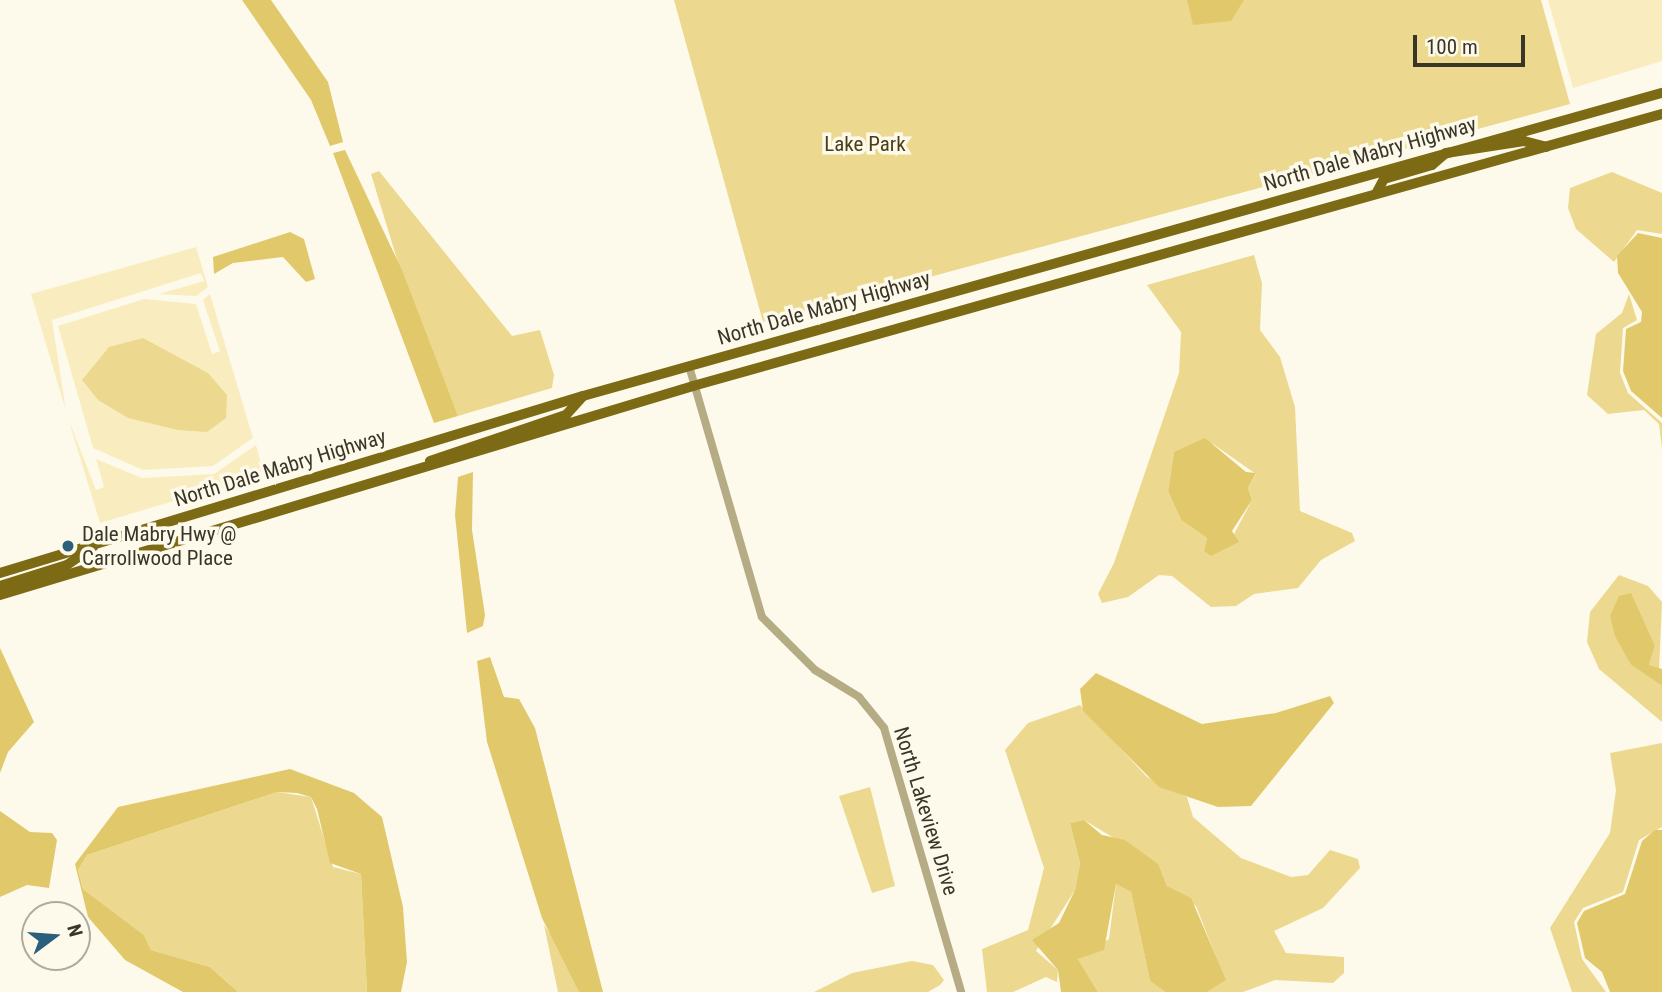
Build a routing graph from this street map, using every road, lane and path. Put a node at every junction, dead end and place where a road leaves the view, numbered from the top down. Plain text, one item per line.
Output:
1 (1662, 93) edge
2 (1662, 114) edge
3 (1546, 147) junction
4 (1446, 153) junction
5 (1377, 192) junction
6 (689, 366) junction
7 (693, 386) junction
8 (583, 396) junction
9 (419, 468) junction
10 (95, 545) junction
11 (0, 573) edge
12 (0, 586) edge
13 (0, 595) edge
14 (961, 992) edge

1 - 4 main road, North Dale Mabry Highway
2 - 3 main road, North Dale Mabry Highway
3 - 4 main road
3 - 5 main road, North Dale Mabry Highway
4 - 5 main road
4 - 6 main road, North Dale Mabry Highway
5 - 7 main road, North Dale Mabry Highway
6 - 7 street, North Lakeview Drive
6 - 8 main road, North Dale Mabry Highway
7 - 9 main road, North Dale Mabry Highway
7 - 14 street, North Lakeview Drive
8 - 9 main road
8 - 10 main road, North Dale Mabry Highway
9 - 13 main road, North Dale Mabry Highway
10 - 11 main road, North Dale Mabry Highway
10 - 12 main road

